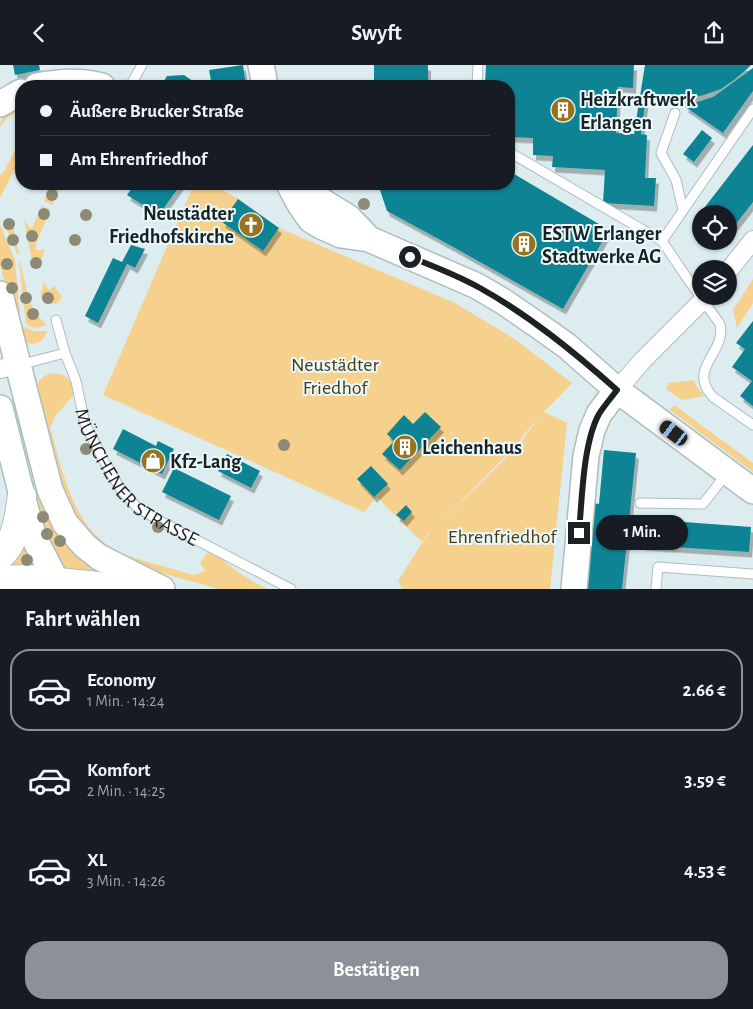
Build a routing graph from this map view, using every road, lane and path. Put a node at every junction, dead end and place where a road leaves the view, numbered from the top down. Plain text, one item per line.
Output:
1 (142, 65) edge
2 (261, 65) edge
3 (478, 65) edge
4 (133, 80) edge
5 (264, 80) edge
6 (477, 80) edge
7 (753, 109) edge
8 (675, 113) dead end
9 (515, 155) edge
10 (292, 190) edge
11 (304, 190) edge
12 (683, 210) junction
13 (369, 239) junction
14 (753, 240) edge
15 (662, 241) junction
16 (737, 260) edge
17 (692, 284) edge
18 (0, 294) edge
19 (700, 305) edge
20 (710, 305) edge
21 (56, 320) dead end
22 (65, 353) junction
23 (9, 367) edge
24 (617, 390) junction
25 (0, 408) edge
26 (753, 425) edge
27 (727, 473) junction
28 (753, 491) edge
29 (22, 496) junction
30 (640, 503) dead end
31 (0, 557) edge
32 (753, 574) edge
33 (0, 580) edge
34 (60, 585) edge
35 (129, 589) edge
36 (162, 589) edge
37 (291, 589) edge
38 (574, 589) edge
39 (656, 589) edge

1 - 4 lane
2 - 5 street
3 - 6 lane
7 - 12 lane
8 - 12 lane
9 - 15 lane
10 - 13 street
11 - 13 street
12 - 15 lane
13 - 24 street
14 - 16 street
15 - 17 lane
18 - 23 street
19 - 24 street
20 - 26 lane
21 - 22 lane, MÜNCHENER STRASSE
22 - 23 lane
22 - 37 lane, MÜNCHENER STRASSE
23 - 36 street
24 - 27 street
24 - 38 street
25 - 29 street
27 - 28 street
27 - 30 lane
29 - 31 highway
29 - 34 street
32 - 39 lane
33 - 34 highway
34 - 35 highway

